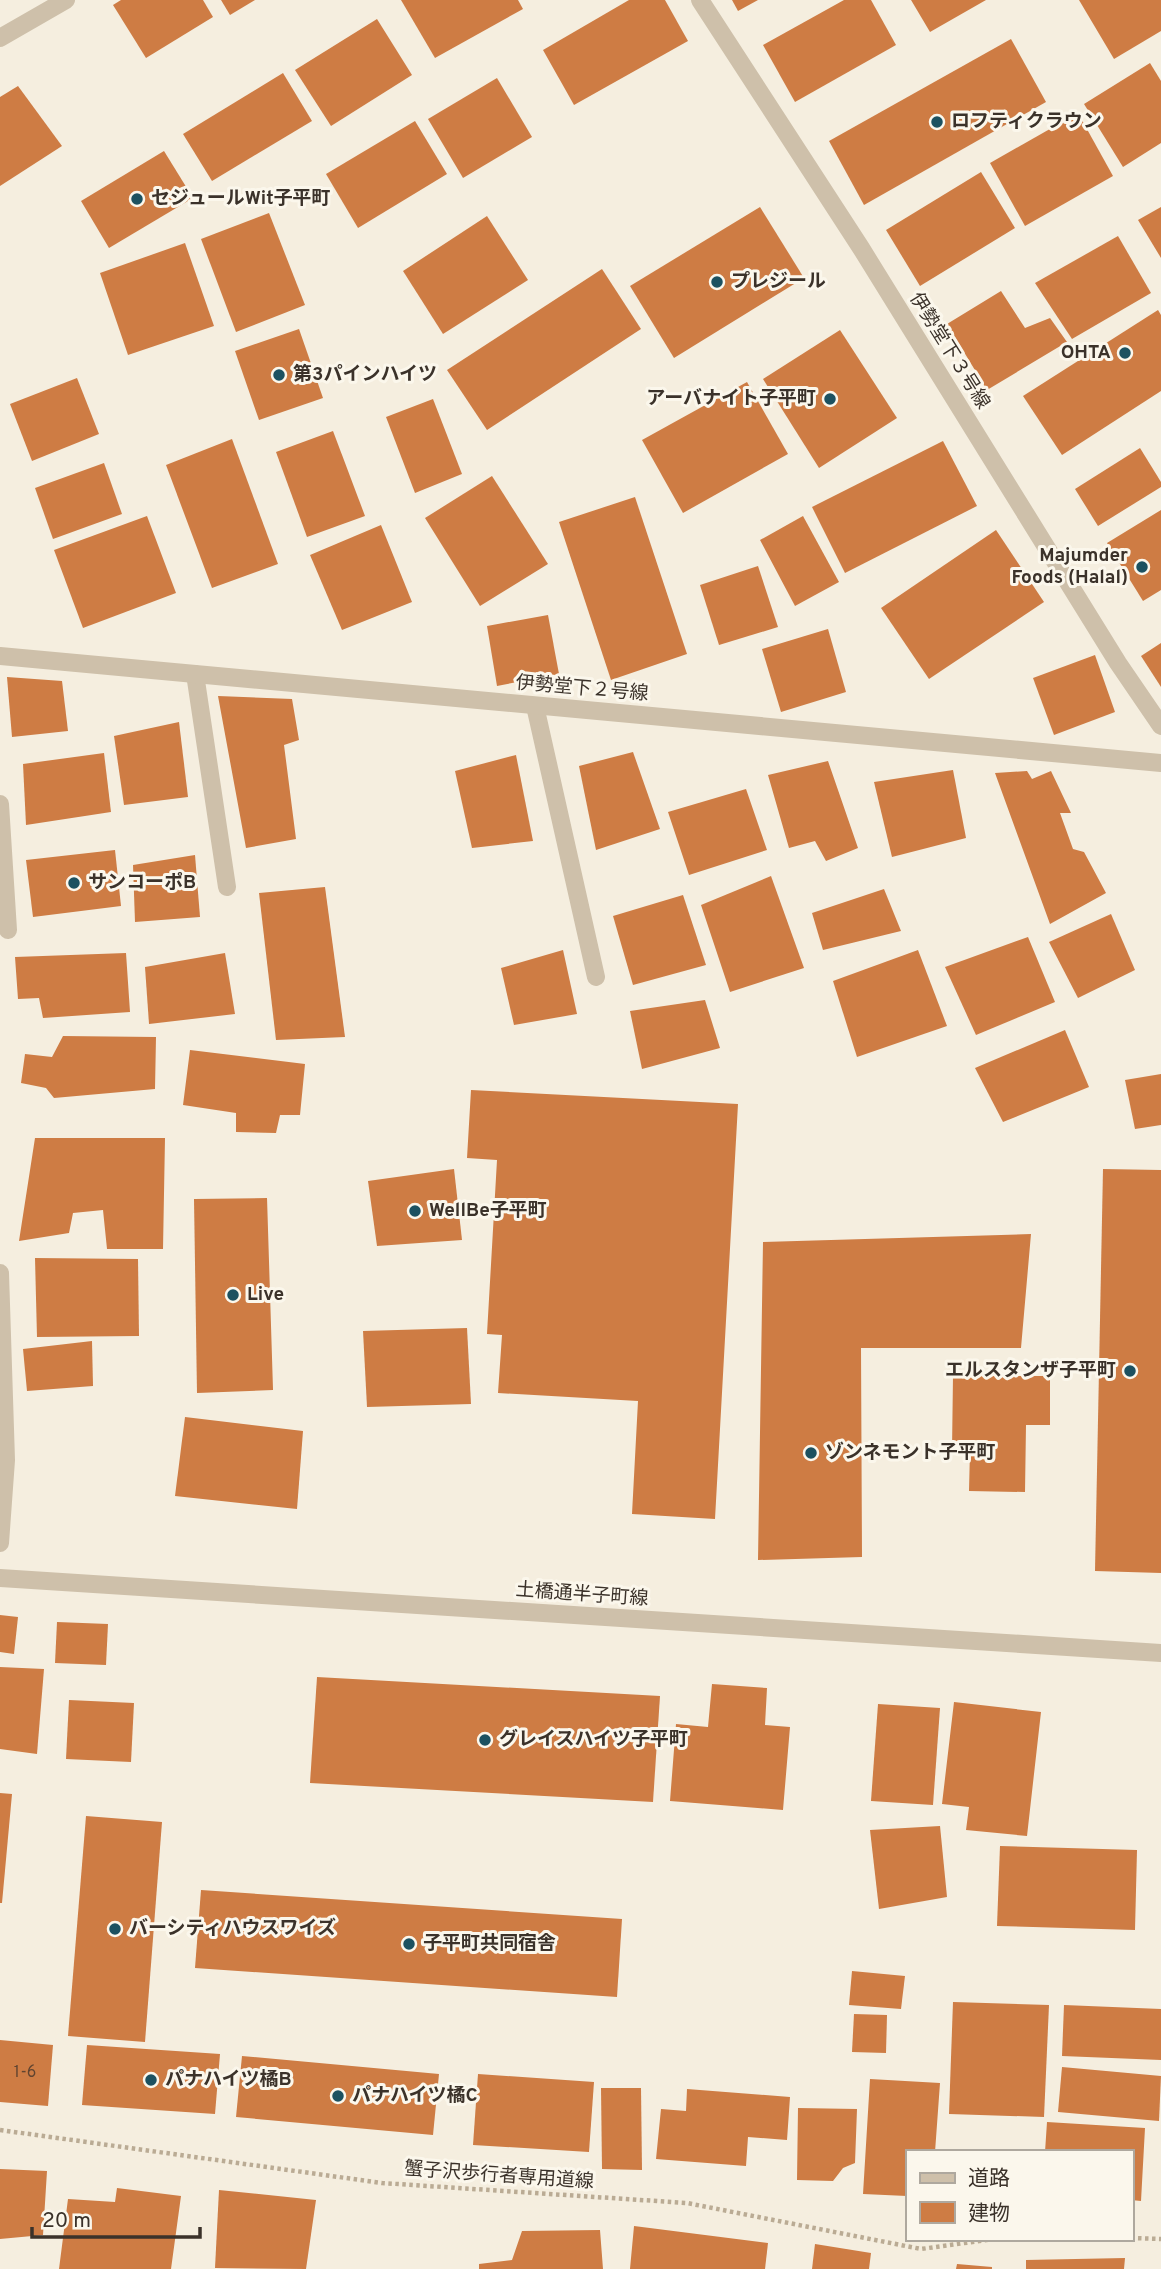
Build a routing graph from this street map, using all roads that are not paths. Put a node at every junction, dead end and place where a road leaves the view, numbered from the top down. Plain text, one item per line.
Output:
1 (66, 0) edge
2 (700, 0) edge
3 (0, 38) edge
4 (0, 656) edge
5 (195, 674) junction
6 (535, 706) junction
7 (1161, 726) edge
8 (1161, 763) edge
9 (0, 804) edge
10 (227, 887) dead end
11 (8, 930) dead end
12 (596, 977) dead end
13 (0, 1273) edge
14 (0, 1543) edge
15 (0, 1578) edge
16 (1161, 1653) edge

1 - 3 street
2 - 7 street, 伊勢堂下３号線
4 - 5 street, 伊勢堂下２号線
5 - 6 street, 伊勢堂下２号線
5 - 10 street
6 - 8 street, 伊勢堂下２号線
6 - 12 street
9 - 11 street
13 - 14 street
15 - 16 street, 土橋通半子町線

